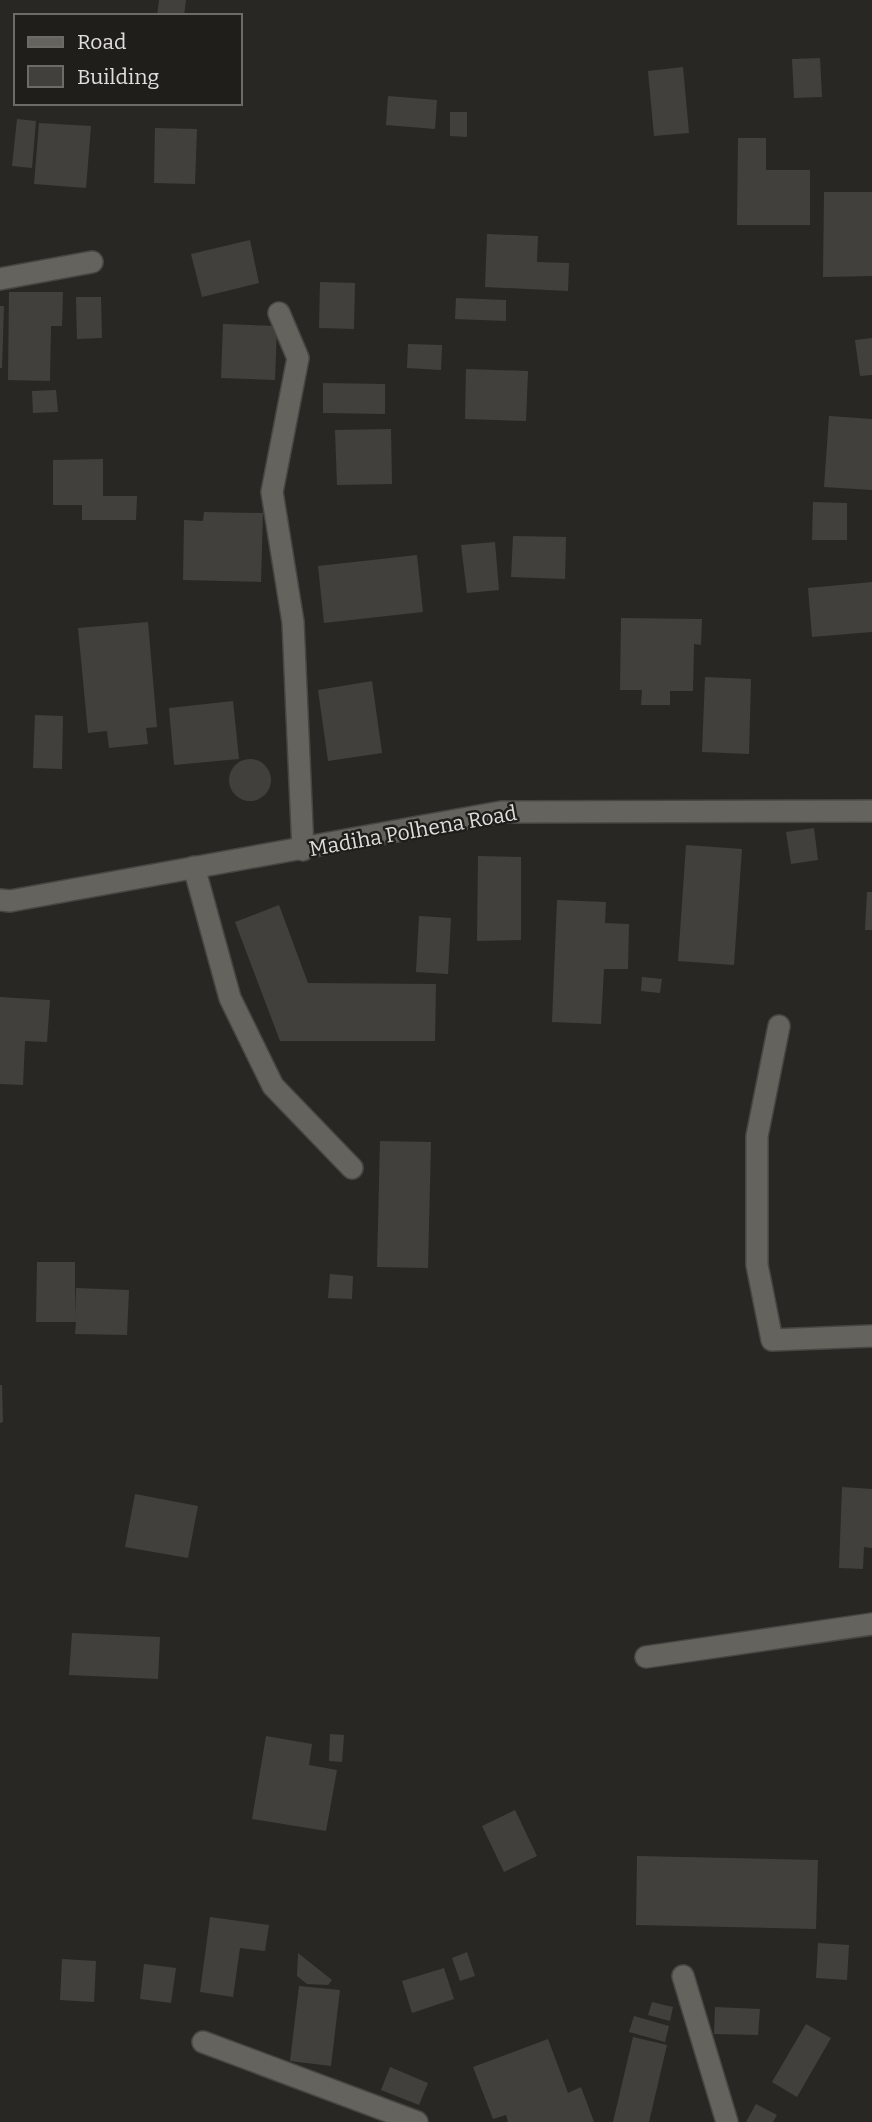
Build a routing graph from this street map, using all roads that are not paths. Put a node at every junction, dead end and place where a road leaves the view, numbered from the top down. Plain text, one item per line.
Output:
1 (92, 262) dead end
2 (0, 279) edge
3 (279, 313) dead end
4 (872, 811) edge
5 (303, 850) junction
6 (194, 867) junction
7 (0, 901) edge
8 (779, 1026) dead end
9 (352, 1168) dead end
10 (872, 1336) edge
11 (872, 1624) edge
12 (646, 1657) dead end
13 (683, 1976) dead end
14 (203, 2042) dead end
15 (417, 2122) edge
16 (727, 2122) edge

1 - 2 street
3 - 5 street
4 - 5 street, Madiha Polhena Road
5 - 6 street, Madiha Polhena Road
6 - 7 street, Madiha Polhena Road
6 - 9 street
8 - 10 street
11 - 12 street
13 - 16 street
14 - 15 street

